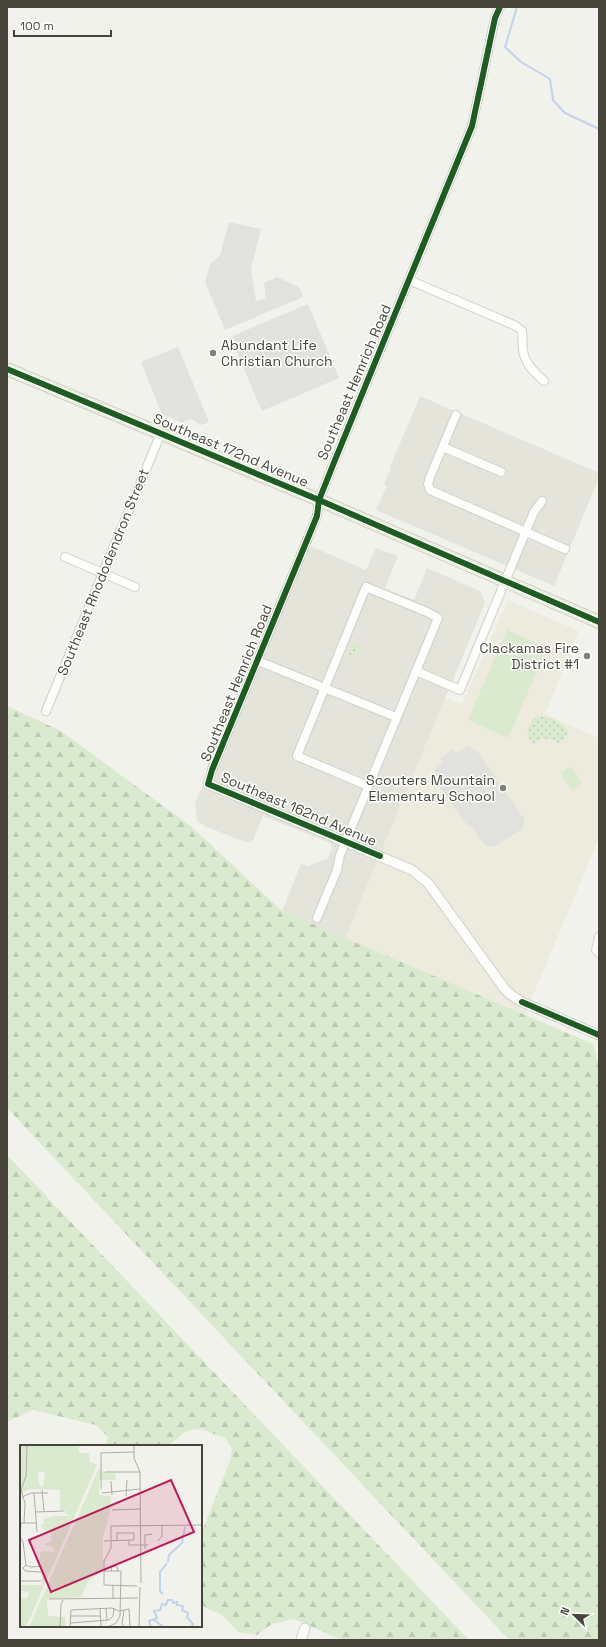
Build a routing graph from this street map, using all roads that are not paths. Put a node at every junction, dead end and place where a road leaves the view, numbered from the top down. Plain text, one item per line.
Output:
1 (500, 7) edge
2 (409, 280) junction
3 (7, 369) edge
4 (544, 381) dead end
5 (456, 415) dead end
6 (161, 433) junction
7 (442, 447) junction
8 (501, 472) dead end
9 (319, 500) junction
10 (542, 501) dead end
11 (526, 531) junction
12 (566, 549) dead end
13 (65, 558) dead end
14 (103, 573) junction
15 (505, 582) junction
16 (135, 587) dead end
17 (599, 622) edge
18 (258, 661) junction
19 (416, 671) junction
20 (325, 688) junction
21 (46, 711) dead end
22 (396, 717) junction
23 (208, 784) joint
24 (368, 786) junction
25 (345, 841) junction
26 (317, 918) dead end
27 (599, 937) edge
28 (597, 951) edge
29 (599, 1035) edge
30 (306, 1628) dead end
31 (301, 1640) edge

1 - 2 street, Southeast Hemrich Road
2 - 4 street
2 - 9 street, Southeast Hemrich Road
3 - 6 main road, Southeast 172nd Avenue
5 - 7 street
6 - 9 main road, Southeast 172nd Avenue
6 - 14 street, Southeast Rhododendron Street
7 - 8 street
7 - 11 street
9 - 15 main road, Southeast 172nd Avenue
9 - 18 street, Southeast Hemrich Road
10 - 11 street
11 - 12 street
11 - 15 street
13 - 14 street
14 - 16 street
14 - 21 street, Southeast Rhododendron Street
15 - 17 main road, Southeast 172nd Avenue
15 - 19 street
18 - 20 street
18 - 23 street, Southeast Hemrich Road
19 - 20 street
19 - 22 street
20 - 22 street
20 - 24 street
22 - 24 street
23 - 25 street, Southeast 162nd Avenue
24 - 25 street
25 - 26 street
25 - 29 street, Southeast 162nd Avenue
27 - 28 street
30 - 31 street

